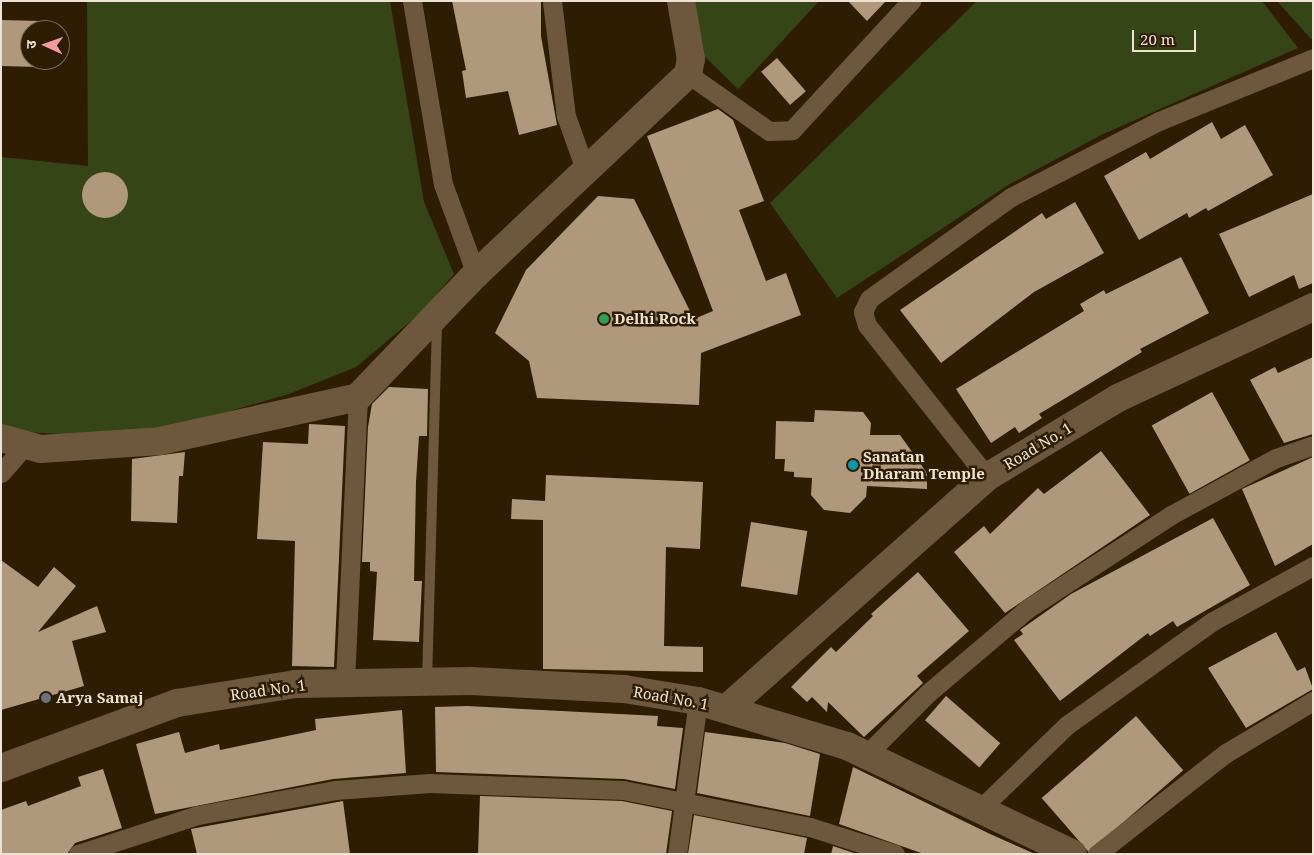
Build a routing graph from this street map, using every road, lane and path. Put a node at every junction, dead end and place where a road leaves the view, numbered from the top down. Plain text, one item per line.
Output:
1 (412, 1) edge
2 (552, 1) edge
3 (681, 1) edge
4 (911, 1) edge
5 (1313, 58) edge
6 (688, 74) junction
7 (585, 169) junction
8 (476, 274) junction
9 (1313, 307) edge
10 (437, 315) junction
11 (358, 397) junction
12 (13, 441) edge
13 (1313, 445) edge
14 (1, 474) edge
15 (987, 477) junction
16 (1313, 566) edge
17 (345, 682) junction
18 (427, 683) junction
19 (698, 701) junction
20 (1313, 701) edge
21 (726, 709) junction
22 (866, 755) junction
23 (1, 768) edge
24 (686, 801) junction
25 (980, 809) junction
26 (78, 854) edge
27 (676, 854) edge
28 (895, 854) edge
29 (1073, 854) edge
30 (1097, 854) edge

1 - 8 street
2 - 7 street
3 - 6 street
4 - 6 street
5 - 15 street
6 - 7 street
7 - 8 street
8 - 10 street
9 - 15 street, Road No. 1
10 - 11 street
10 - 18 lane
11 - 12 street
11 - 17 street
12 - 14 street
13 - 22 street
15 - 21 street, Road No. 1
16 - 25 street
17 - 18 street, Road No. 1
17 - 23 street, Road No. 1
18 - 19 street, Road No. 1
19 - 21 street, Road No. 1
19 - 24 street
20 - 30 street
21 - 22 street
22 - 25 street
24 - 26 street
24 - 27 street
24 - 28 street
25 - 29 street

